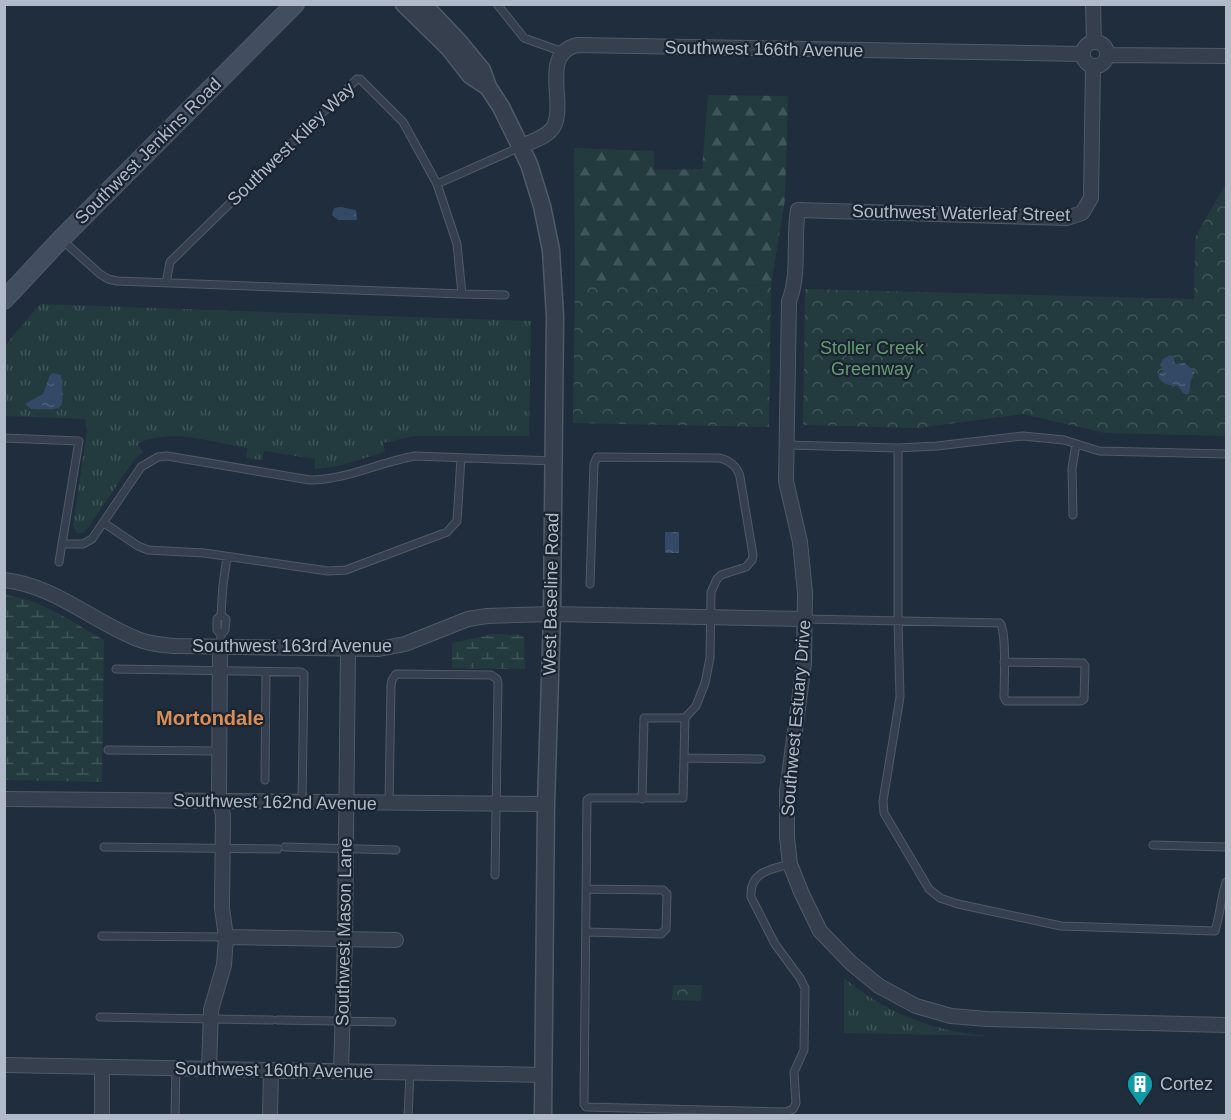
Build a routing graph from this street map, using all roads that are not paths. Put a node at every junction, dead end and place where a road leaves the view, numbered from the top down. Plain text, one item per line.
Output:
1 (294, 4) edge
2 (404, 4) edge
3 (423, 4) edge
4 (497, 4) edge
5 (1093, 4) edge
6 (1094, 42) junction
7 (563, 52) junction
8 (1083, 54) junction
9 (1107, 55) junction
10 (1227, 56) edge
11 (1093, 66) junction
12 (488, 87) junction
13 (522, 146) junction
14 (437, 184) junction
15 (798, 210) joint
16 (61, 239) junction
17 (166, 283) junction
18 (462, 294) junction
19 (505, 296) dead end
20 (4, 300) edge
21 (4, 438) edge
22 (1076, 444) junction
23 (786, 445) junction
24 (898, 448) junction
25 (1227, 454) edge
26 (461, 458) junction
27 (553, 461) junction
28 (1073, 515) dead end
29 (104, 523) junction
30 (62, 544) junction
31 (227, 557) junction
32 (58, 562) dead end
33 (4, 580) edge
34 (590, 584) dead end
35 (552, 614) junction
36 (711, 617) junction
37 (804, 619) junction
38 (898, 621) junction
39 (221, 641) junction
40 (348, 649) junction
41 (1004, 662) junction
42 (116, 669) dead end
43 (220, 671) junction
44 (266, 672) junction
45 (685, 718) junction
46 (108, 750) dead end
47 (219, 751) junction
48 (684, 758) junction
49 (760, 759) dead end
50 (264, 780) dead end
51 (4, 799) edge
52 (642, 799) junction
53 (219, 800) junction
54 (302, 801) junction
55 (346, 802) junction
56 (389, 803) junction
57 (546, 804) junction
58 (496, 805) junction
59 (1153, 845) dead end
60 (104, 847) dead end
61 (1227, 847) edge
62 (345, 848) junction
63 (223, 849) junction
64 (396, 850) dead end
65 (790, 864) junction
66 (495, 875) dead end
67 (1227, 882) edge
68 (586, 889) junction
69 (586, 932) junction
70 (102, 936) dead end
71 (226, 938) junction
72 (345, 939) junction
73 (396, 940) dead end
74 (100, 1017) dead end
75 (210, 1019) junction
76 (342, 1022) junction
77 (392, 1022) dead end
78 (1227, 1025) edge
79 (4, 1065) edge
80 (102, 1067) junction
81 (176, 1068) junction
82 (209, 1069) junction
83 (271, 1070) junction
84 (341, 1072) junction
85 (410, 1073) junction
86 (544, 1075) junction
87 (102, 1116) edge
88 (175, 1116) edge
89 (270, 1116) edge
90 (408, 1116) edge
91 (543, 1116) edge

1 - 16 main road, Southwest Jenkins Road
2 - 12 street, West Baseline Road
3 - 12 street, West Baseline Road
4 - 7 lane
5 - 6 street
6 - 8 street
6 - 9 street
7 - 8 street, Southwest 166th Avenue
7 - 13 street
8 - 11 street
9 - 10 street
9 - 11 street
11 - 15 street, Southwest Waterleaf Street
12 - 13 street, West Baseline Road
13 - 14 lane
13 - 27 street, West Baseline Road
14 - 17 lane, Southwest Kiley Way
14 - 18 lane, Southwest Kiley Way
15 - 23 street, Southwest Estuary Drive
16 - 17 lane
16 - 20 main road, Southwest Jenkins Road
17 - 18 lane
18 - 19 lane
21 - 30 lane
22 - 24 lane
22 - 25 lane
22 - 28 lane
23 - 24 lane
23 - 37 street, Southwest Estuary Drive
24 - 38 lane
26 - 27 lane
26 - 29 lane
26 - 31 lane
27 - 35 street, West Baseline Road
29 - 30 lane
29 - 31 lane
30 - 32 lane
31 - 39 lane
33 - 39 street, Southwest 163rd Avenue
34 - 36 lane
35 - 36 street, Southwest 163rd Avenue
35 - 40 street, Southwest 163rd Avenue
35 - 57 street, West Baseline Road
36 - 37 street, Southwest 163rd Avenue
36 - 45 lane
37 - 38 lane
37 - 65 street, Southwest Estuary Drive
38 - 41 lane
38 - 67 lane
39 - 40 street, Southwest 163rd Avenue
39 - 43 street
40 - 55 street, Southwest Mason Lane
41 - 41 lane
42 - 43 lane
43 - 44 lane
43 - 47 street
44 - 50 lane
44 - 54 lane
45 - 48 lane
45 - 52 lane
46 - 47 lane
47 - 53 street
48 - 49 lane
48 - 52 lane
51 - 53 street, Southwest 162nd Avenue
52 - 68 lane
53 - 54 street, Southwest 162nd Avenue
53 - 63 street
54 - 55 street, Southwest 162nd Avenue
55 - 56 street, Southwest 162nd Avenue
55 - 62 street, Southwest Mason Lane
56 - 58 street, Southwest 162nd Avenue
56 - 58 lane
57 - 58 street, Southwest 162nd Avenue
57 - 86 street, West Baseline Road
58 - 66 lane
59 - 61 lane
60 - 63 lane
62 - 63 lane
62 - 64 lane
62 - 72 street, Southwest Mason Lane
63 - 71 street
65 - 69 lane
65 - 78 street, Southwest Estuary Drive
68 - 69 lane
68 - 69 lane
70 - 71 lane
71 - 72 street
71 - 75 street
72 - 73 street
72 - 76 street, Southwest Mason Lane
74 - 75 lane
75 - 76 lane
75 - 82 street
76 - 77 lane
76 - 84 street, Southwest Mason Lane
79 - 80 street, Southwest 160th Avenue
80 - 81 street, Southwest 160th Avenue
80 - 87 street
81 - 82 street, Southwest 160th Avenue
81 - 88 lane
82 - 83 street, Southwest 160th Avenue
83 - 84 street, Southwest 160th Avenue
83 - 89 street
84 - 85 street, Southwest 160th Avenue
85 - 86 street, Southwest 160th Avenue
85 - 90 lane
86 - 91 street, West Baseline Road

